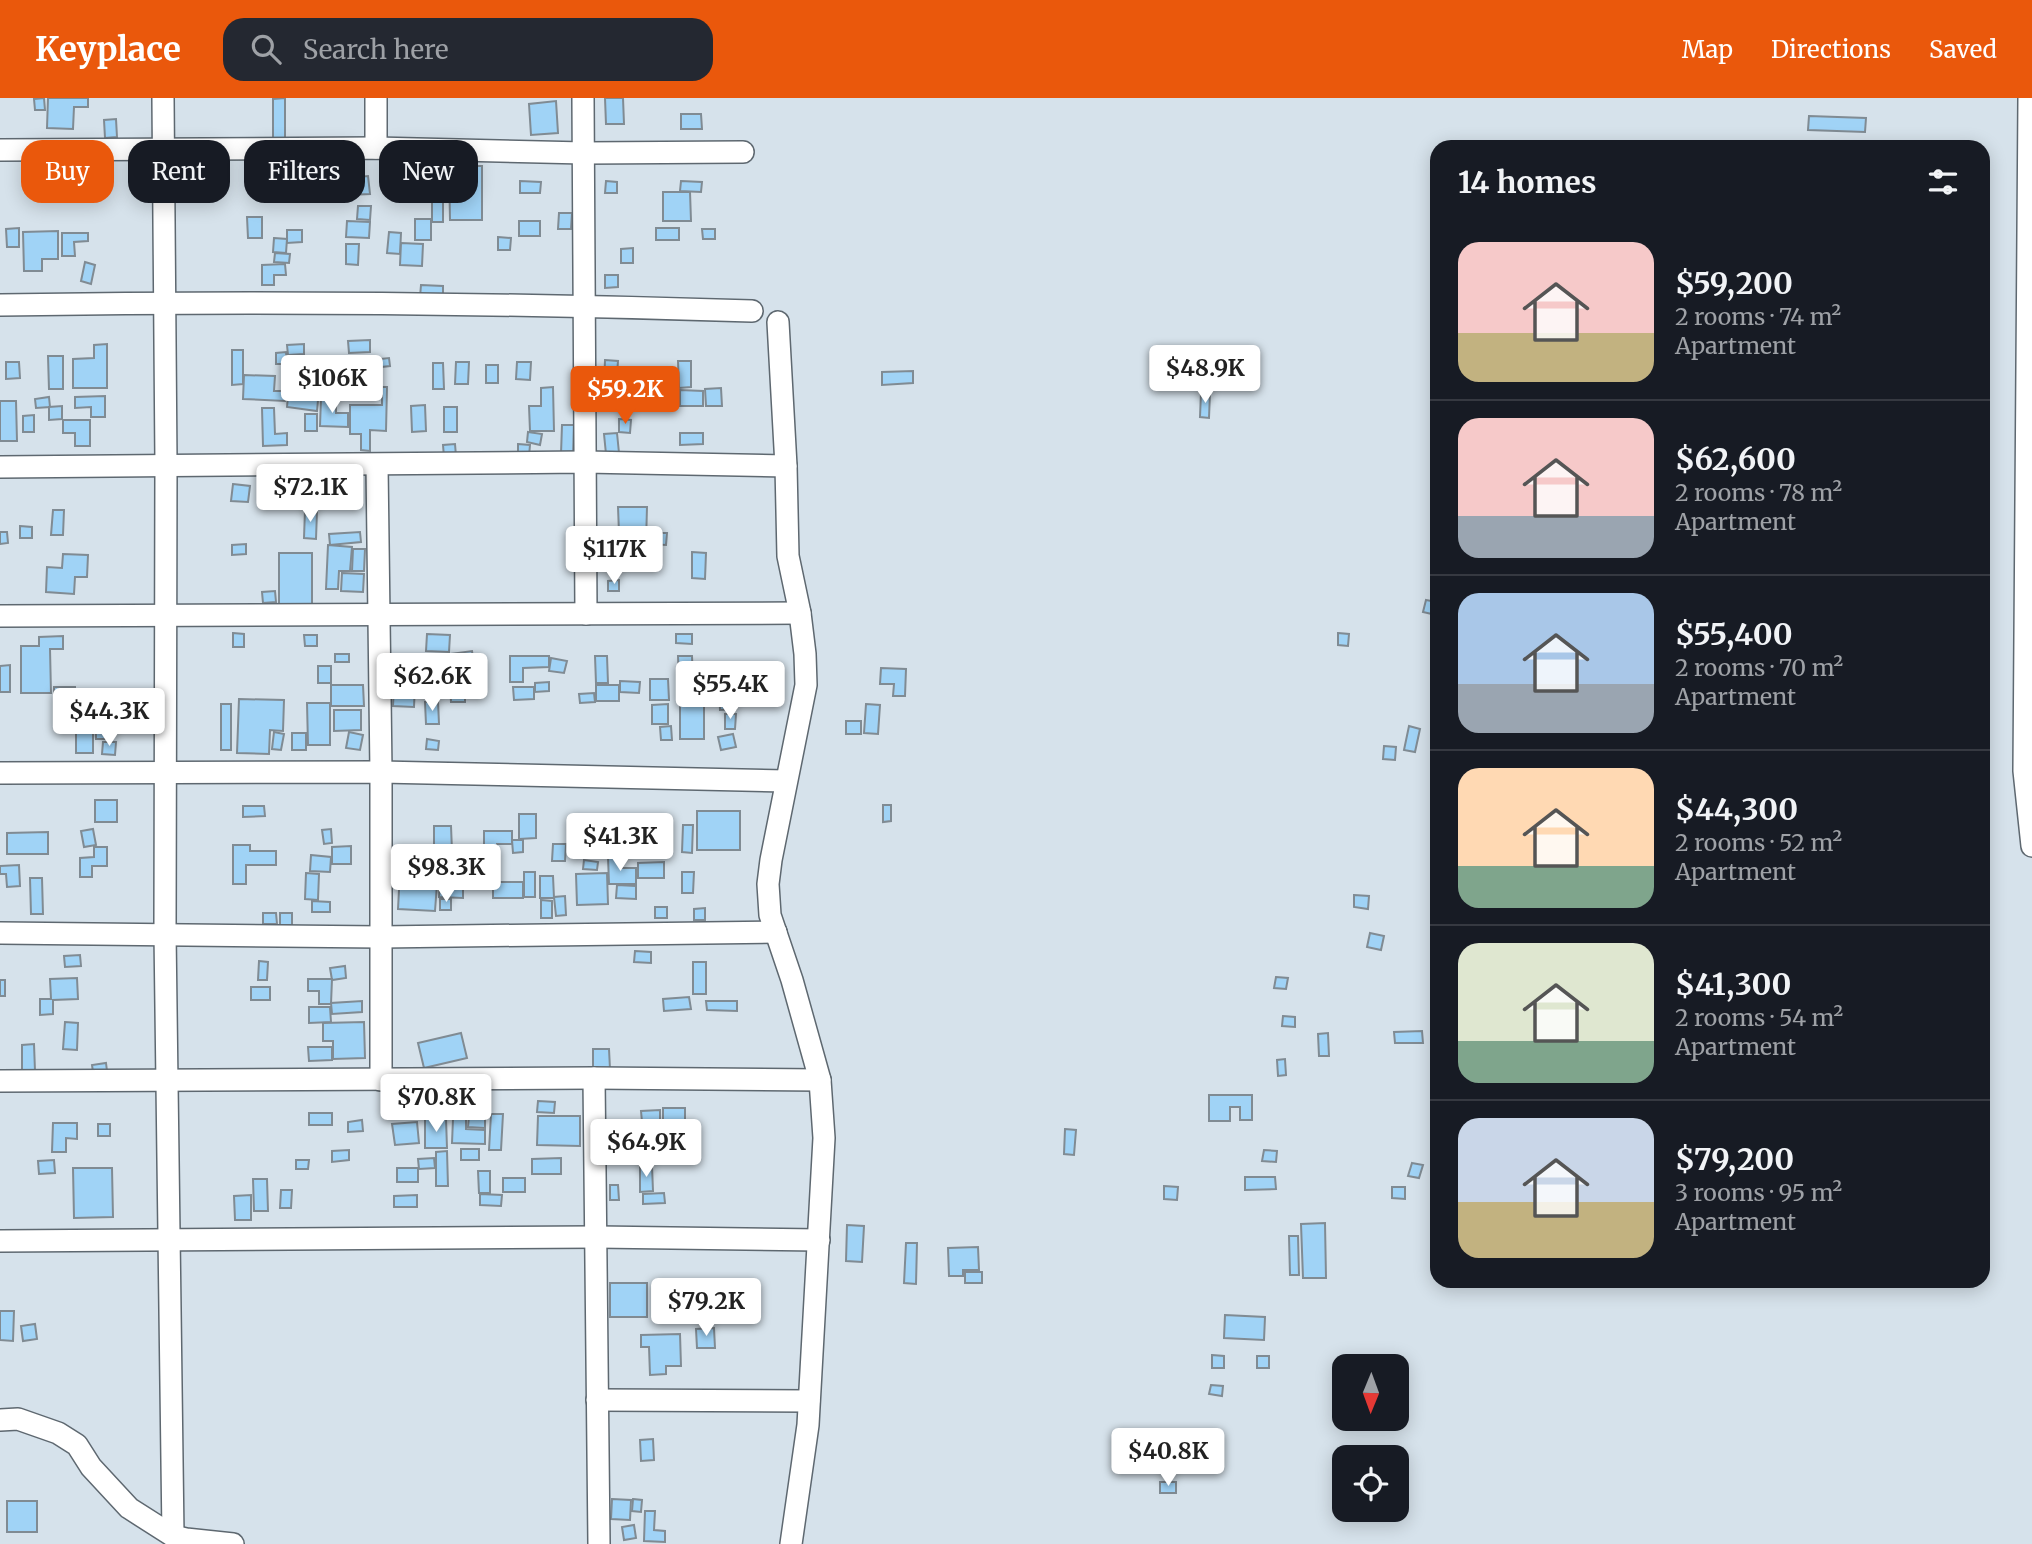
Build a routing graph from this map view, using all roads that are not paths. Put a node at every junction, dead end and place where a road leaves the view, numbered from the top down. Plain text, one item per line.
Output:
1 (163, 98) edge
2 (376, 98) edge
3 (583, 98) edge
4 (2029, 98) edge
5 (162, 140) edge
6 (128, 148) edge
7 (230, 148) edge
8 (376, 148) junction
9 (0, 150) edge
10 (743, 152) dead end
11 (584, 153) junction
12 (162, 203) edge
13 (163, 302) junction
14 (0, 305) edge
15 (585, 306) junction
16 (752, 311) dead end
17 (778, 322) dead end
18 (584, 462) junction
19 (166, 464) junction
20 (377, 465) junction
21 (786, 466) junction
22 (0, 467) edge
23 (800, 613) junction
24 (586, 614) junction
25 (378, 615) junction
26 (0, 616) edge
27 (166, 617) junction
28 (166, 772) junction
29 (381, 772) junction
30 (0, 773) edge
31 (786, 781) junction
32 (2032, 846) edge
33 (776, 932) junction
34 (0, 933) edge
35 (165, 933) junction
36 (381, 937) junction
37 (594, 1078) junction
38 (381, 1080) junction
39 (820, 1080) junction
40 (0, 1081) edge
41 (168, 1081) junction
42 (597, 1237) junction
43 (169, 1240) junction
44 (819, 1240) junction
45 (0, 1241) edge
46 (597, 1400) junction
47 (809, 1401) junction
48 (0, 1420) edge
49 (173, 1536) junction
50 (233, 1544) edge
51 (599, 1544) edge
52 (791, 1544) edge

1 - 5 street
2 - 8 street
3 - 11 street
4 - 32 street
6 - 9 street
7 - 8 street
8 - 11 street
10 - 11 street
11 - 15 street
12 - 13 street
13 - 14 street
13 - 15 street
13 - 19 street
15 - 16 street
15 - 18 street
17 - 21 street
18 - 20 street
18 - 21 street
18 - 24 street
19 - 20 street
19 - 22 street
19 - 27 street
20 - 25 street
21 - 23 street
23 - 24 street
23 - 31 street
24 - 25 street
25 - 27 street
25 - 29 street
26 - 27 street
27 - 28 street
28 - 29 street
28 - 30 street
28 - 35 street
29 - 31 street
29 - 36 street
31 - 33 street
33 - 36 street
33 - 39 street
34 - 35 street
35 - 36 street
35 - 41 street
36 - 38 street
37 - 38 street
37 - 39 street
37 - 42 street
38 - 41 street
39 - 44 street
40 - 41 street
41 - 43 street
42 - 43 street
42 - 44 street
42 - 46 street
43 - 45 street
43 - 49 street
44 - 47 street
46 - 47 street
46 - 51 street
47 - 52 street
48 - 49 street
49 - 50 street

